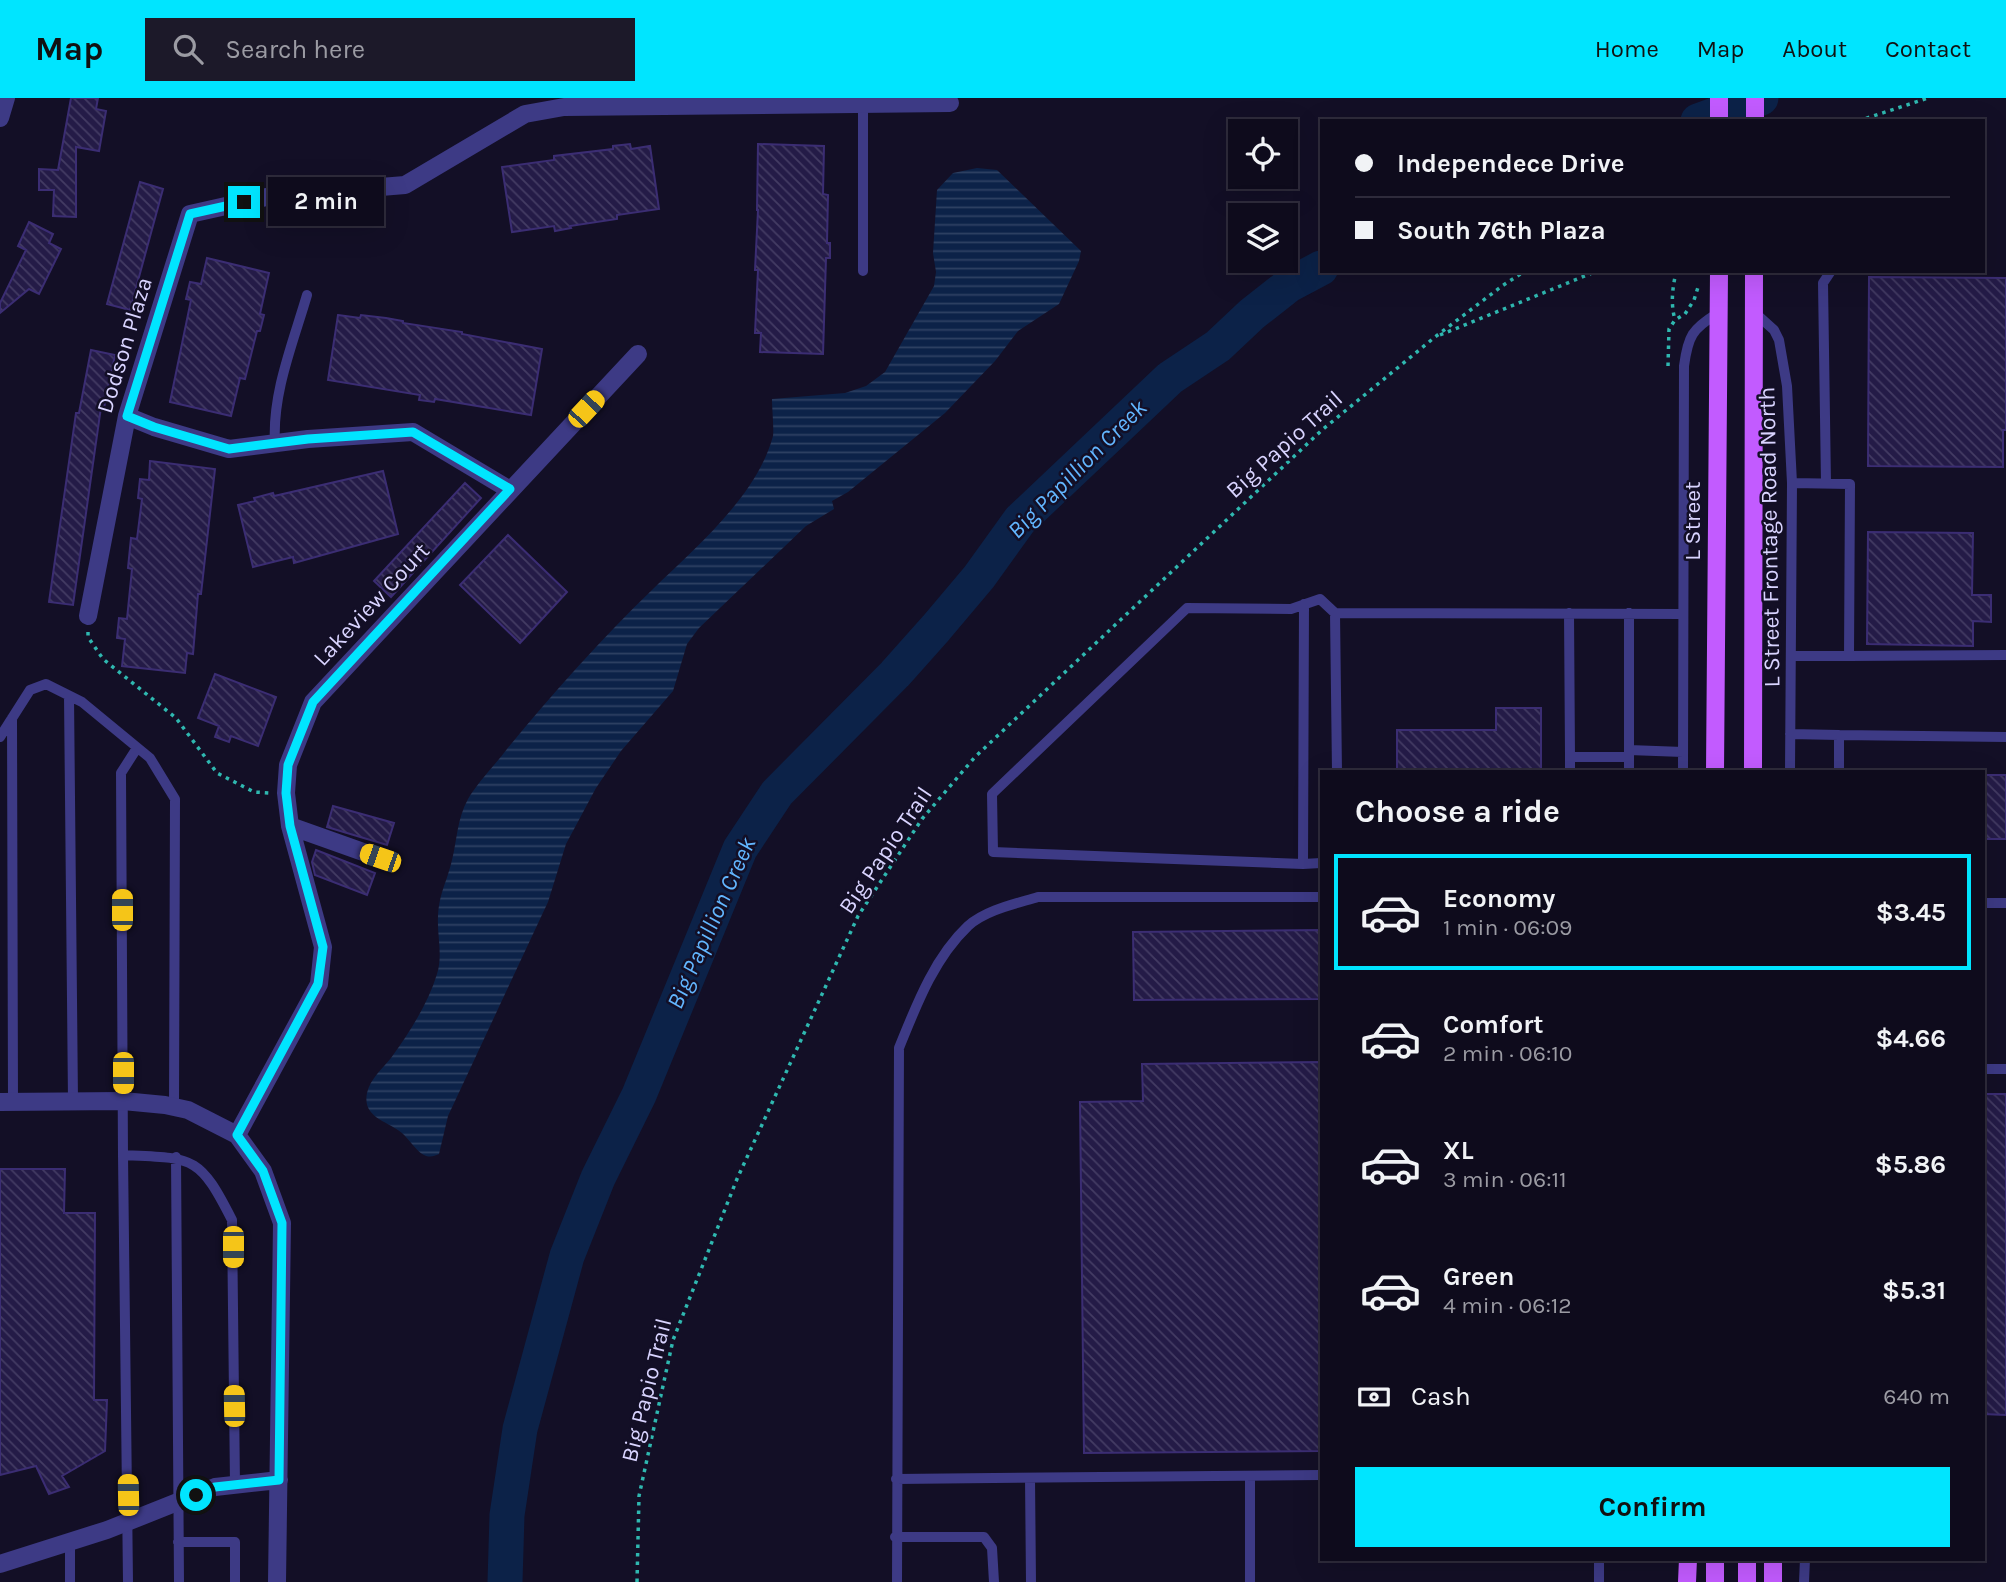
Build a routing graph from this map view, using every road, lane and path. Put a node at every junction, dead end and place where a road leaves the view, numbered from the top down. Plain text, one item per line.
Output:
1 (6, 98) edge
2 (1719, 98) edge
3 (1755, 98) edge
4 (1928, 98) edge
5 (564, 103) edge
6 (950, 103) dead end
7 (863, 104) junction
8 (0, 118) edge
9 (1719, 119) edge
10 (1755, 119) edge
11 (1864, 119) edge
12 (863, 271) dead end
13 (1522, 273) edge
14 (1592, 273) edge
15 (1673, 273) edge
16 (1718, 273) edge
17 (1754, 273) edge
18 (1830, 273) edge
19 (1701, 278) dead end
20 (307, 295) dead end
21 (1754, 312) junction
22 (1718, 313) junction
23 (1435, 337) junction
24 (638, 354) dead end
25 (127, 416) junction
26 (275, 443) junction
27 (1792, 483) junction
28 (1826, 484) junction
29 (510, 489) junction
30 (1304, 604) junction
31 (1335, 612) junction
32 (1569, 613) junction
33 (1629, 614) junction
34 (1684, 614) junction
35 (88, 616) joint
36 (2006, 655) edge
37 (1791, 656) junction
38 (1849, 656) junction
39 (69, 696) junction
40 (12, 717) junction
41 (1790, 734) junction
42 (1839, 734) junction
43 (0, 737) edge
44 (2006, 737) edge
45 (137, 748) junction
46 (1683, 752) junction
47 (1629, 754) junction
48 (1570, 757) junction
49 (1337, 770) edge
50 (1570, 770) edge
51 (1629, 770) edge
52 (1683, 770) edge
53 (1715, 770) edge
54 (1753, 770) edge
55 (1790, 770) edge
56 (1839, 770) edge
57 (286, 793) junction
58 (290, 826) junction
59 (380, 858) dead end
60 (1320, 863) edge
61 (1303, 864) junction
62 (1320, 897) edge
63 (1985, 903) edge
64 (2006, 904) edge
65 (1985, 1069) edge
66 (2006, 1069) edge
67 (73, 1101) junction
68 (123, 1101) junction
69 (7, 1102) edge
70 (174, 1107) junction
71 (237, 1135) junction
72 (123, 1155) junction
73 (176, 1157) junction
74 (1320, 1475) edge
75 (1250, 1476) junction
76 (1030, 1478) junction
77 (896, 1479) junction
78 (279, 1480) junction
79 (235, 1485) junction
80 (178, 1502) junction
81 (128, 1521) junction
82 (895, 1537) junction
83 (70, 1542) junction
84 (178, 1542) junction
85 (1599, 1561) edge
86 (1688, 1561) edge
87 (1715, 1561) edge
88 (1747, 1561) edge
89 (1773, 1561) edge
90 (1805, 1561) edge
91 (0, 1564) edge
92 (70, 1582) edge
93 (128, 1582) edge
94 (179, 1582) edge
95 (235, 1582) edge
96 (278, 1582) edge
97 (637, 1582) edge
98 (897, 1582) edge
99 (994, 1582) edge
100 (1031, 1582) edge
101 (1250, 1582) edge
102 (1599, 1582) edge
103 (1687, 1582) edge
104 (1715, 1582) edge
105 (1747, 1582) edge
106 (1773, 1582) edge
107 (1804, 1582) edge

1 - 8 street
2 - 9 main road
3 - 10 main road
4 - 11 path
5 - 7 street
5 - 25 street, Dodson Plaza
6 - 7 street
7 - 12 lane
13 - 23 path, Big Papio Trail
14 - 23 path
15 - 19 path
16 - 22 main road, L Street
17 - 21 main road
18 - 28 lane
20 - 26 lane
21 - 27 lane, L Street Frontage Road North
21 - 54 main road
22 - 34 lane
22 - 53 main road, L Street
23 - 97 path, Big Papio Trail
24 - 29 street, Lakeview Court
25 - 26 street
25 - 35 street, Dodson Plaza
26 - 29 street
27 - 28 lane
27 - 37 lane, L Street Frontage Road North
28 - 38 lane
29 - 57 street, Lakeview Court
30 - 31 lane
30 - 61 lane
30 - 61 lane
31 - 32 lane
31 - 49 lane
32 - 33 lane
32 - 48 lane
33 - 34 lane
33 - 47 lane
34 - 46 lane
35 - 57 path
36 - 38 lane
37 - 38 lane
37 - 41 lane, L Street Frontage Road North
39 - 40 lane
39 - 45 lane
39 - 67 lane
40 - 43 lane
40 - 69 lane
41 - 42 lane
41 - 55 lane, L Street Frontage Road North
42 - 44 lane
42 - 56 lane
45 - 68 lane
45 - 70 lane
46 - 47 lane
46 - 52 lane
47 - 48 lane
47 - 51 lane
48 - 50 lane
57 - 58 street, Lakeview Court
58 - 59 street
58 - 71 street, Lakeview Court
60 - 61 lane
62 - 77 lane
63 - 64 lane
65 - 66 lane
67 - 68 street
67 - 69 street
68 - 70 street
68 - 72 lane
70 - 71 street
71 - 78 street
72 - 73 lane
72 - 81 lane
73 - 79 lane
73 - 80 lane
74 - 75 lane
75 - 76 lane
75 - 101 lane
76 - 77 lane
76 - 100 lane
77 - 82 lane
78 - 79 street
78 - 96 street
79 - 80 street
80 - 81 street
80 - 84 lane
81 - 83 street
81 - 93 lane
82 - 98 lane
82 - 99 lane
83 - 91 street
83 - 92 lane
84 - 94 lane
84 - 95 lane
85 - 102 lane
86 - 103 main road
87 - 104 main road
88 - 105 main road
89 - 106 main road
90 - 107 lane

